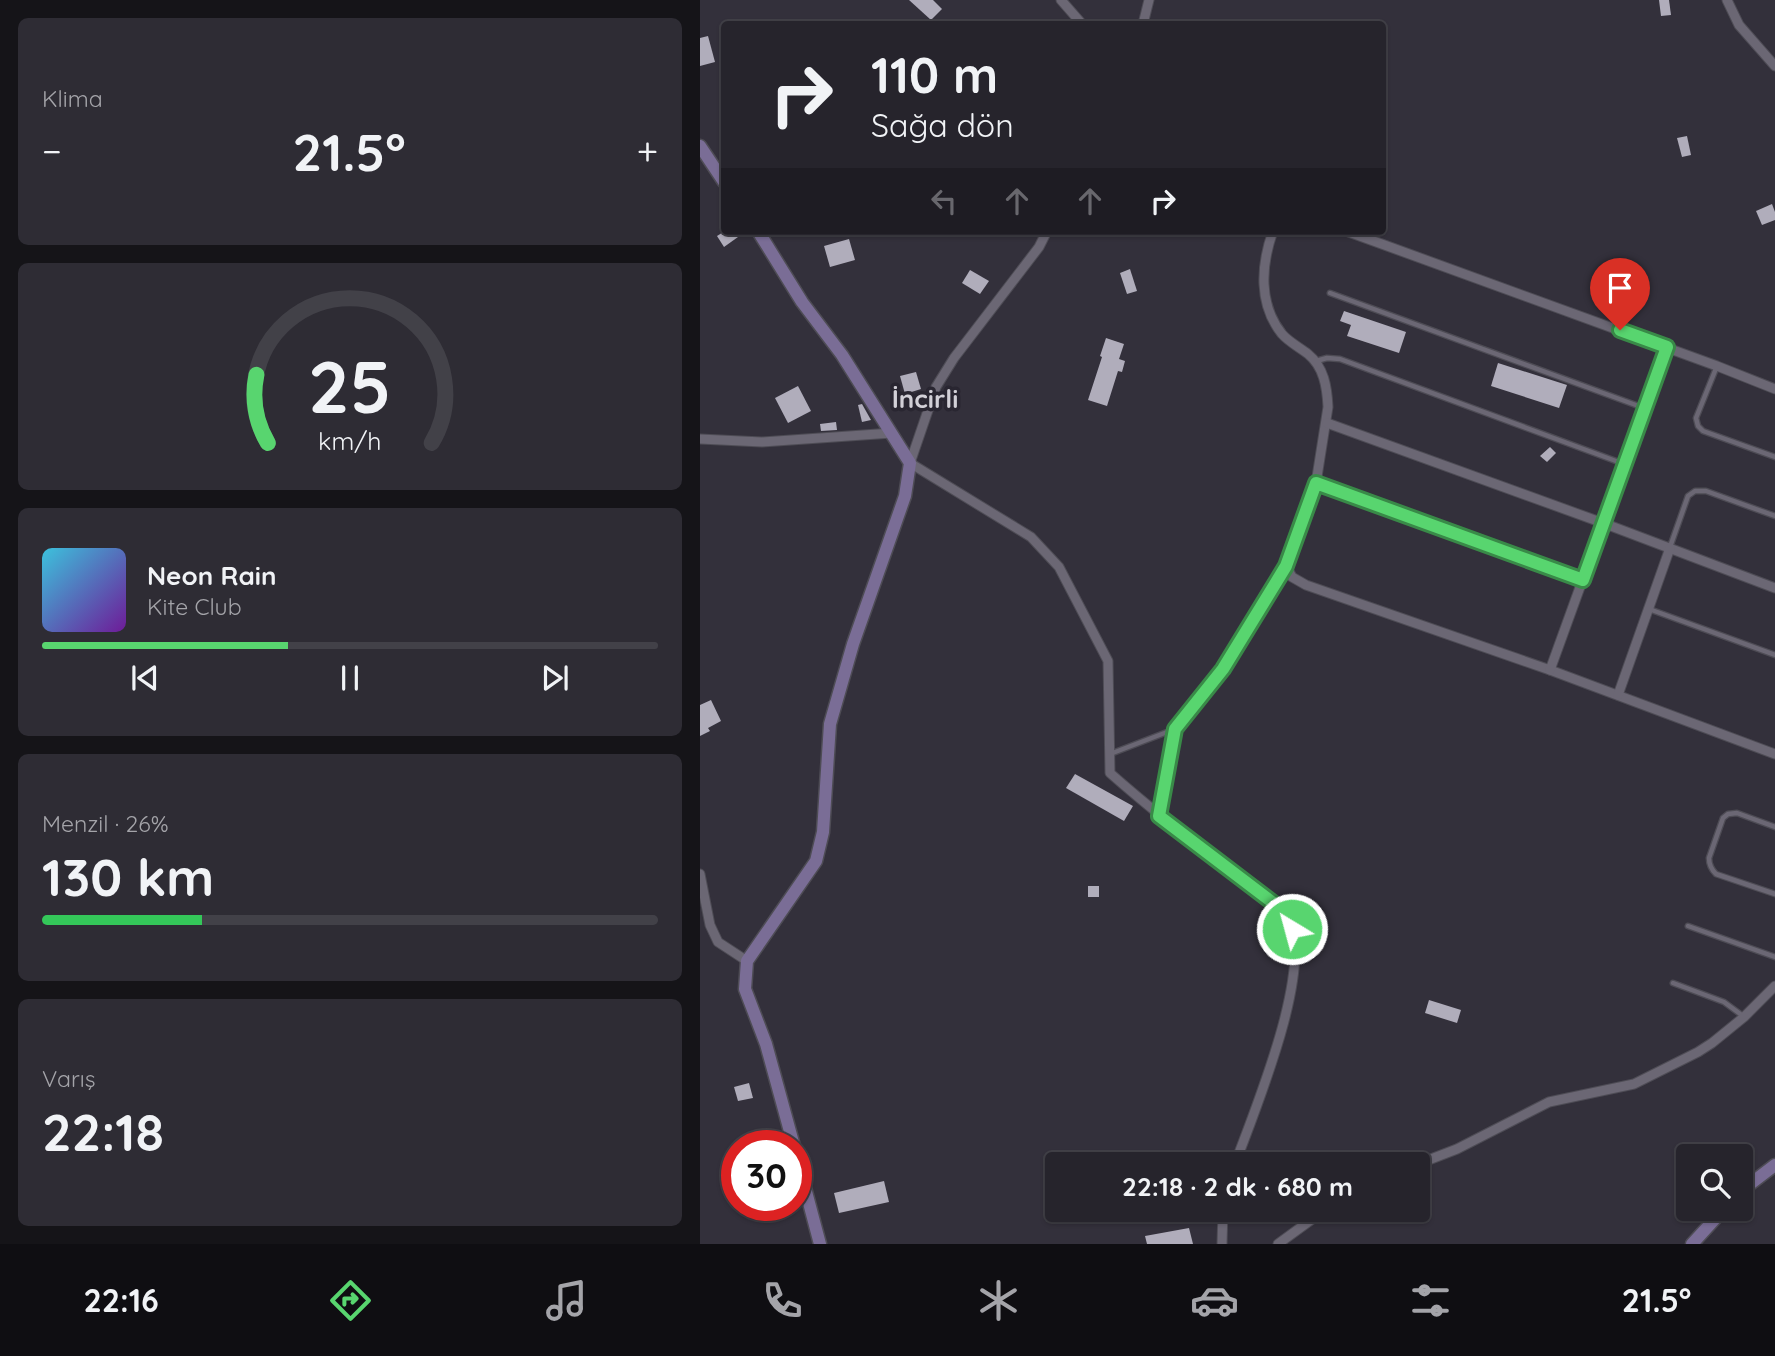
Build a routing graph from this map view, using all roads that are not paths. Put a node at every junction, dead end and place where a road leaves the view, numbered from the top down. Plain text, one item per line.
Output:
1 (1061, 0) edge
2 (1149, 0) edge
3 (1727, 0) edge
4 (1079, 21) edge
5 (1144, 21) edge
6 (1775, 66) edge
7 (700, 146) edge
8 (721, 178) edge
9 (760, 235) edge
10 (1045, 235) edge
11 (1272, 235) edge
12 (1357, 235) edge
13 (1330, 293) dead end
14 (1667, 347) junction
15 (1316, 361) junction
16 (1717, 366) junction
17 (1775, 389) edge
18 (1645, 408) junction
19 (1327, 423) junction
20 (892, 433) junction
21 (700, 439) edge
22 (1775, 457) edge
23 (910, 463) junction
24 (1624, 464) junction
25 (1316, 483) junction
26 (1775, 516) edge
27 (1603, 523) junction
28 (1670, 548) junction
29 (1286, 566) junction
30 (1583, 580) junction
31 (1775, 588) edge
32 (1648, 609) junction
33 (1775, 655) edge
34 (1550, 670) junction
35 (1618, 695) junction
36 (1175, 729) junction
37 (1775, 754) edge
38 (1109, 755) junction
39 (1159, 816) junction
40 (1775, 827) edge
41 (700, 874) edge
42 (1775, 894) edge
43 (1688, 926) dead end
44 (1775, 957) edge
45 (747, 961) junction
46 (1673, 983) dead end
47 (1775, 986) edge
48 (1744, 1017) junction
49 (790, 1130) edge
50 (1239, 1152) edge
51 (1430, 1159) edge
52 (1775, 1165) edge
53 (1753, 1182) edge
54 (812, 1214) edge
55 (1713, 1221) edge
56 (1223, 1222) edge
57 (1308, 1222) edge
58 (820, 1244) edge
59 (1222, 1244) edge
60 (1278, 1244) edge
61 (1692, 1244) edge

1 - 4 street
2 - 5 street
3 - 6 street
7 - 8 street
9 - 20 street
10 - 23 street
11 - 15 street
12 - 14 street
13 - 18 lane
14 - 16 street
14 - 18 street
15 - 19 street
15 - 24 lane
16 - 17 street
16 - 22 lane
18 - 24 street
19 - 25 street
19 - 27 street
20 - 21 street
20 - 23 street
23 - 38 street
23 - 45 street
24 - 27 street
25 - 29 street
25 - 30 lane
26 - 28 lane
27 - 28 street
27 - 30 street
28 - 31 street
28 - 32 street
29 - 34 street
29 - 36 lane
30 - 34 street
32 - 33 lane
32 - 35 street
34 - 35 street
35 - 37 street
36 - 38 lane
36 - 39 lane
38 - 39 street
39 - 50 street
40 - 42 lane
41 - 45 street
43 - 44 lane
45 - 49 street
46 - 48 lane
47 - 48 street
48 - 51 street
52 - 53 street
54 - 58 street
55 - 61 street
56 - 59 street
57 - 60 street

